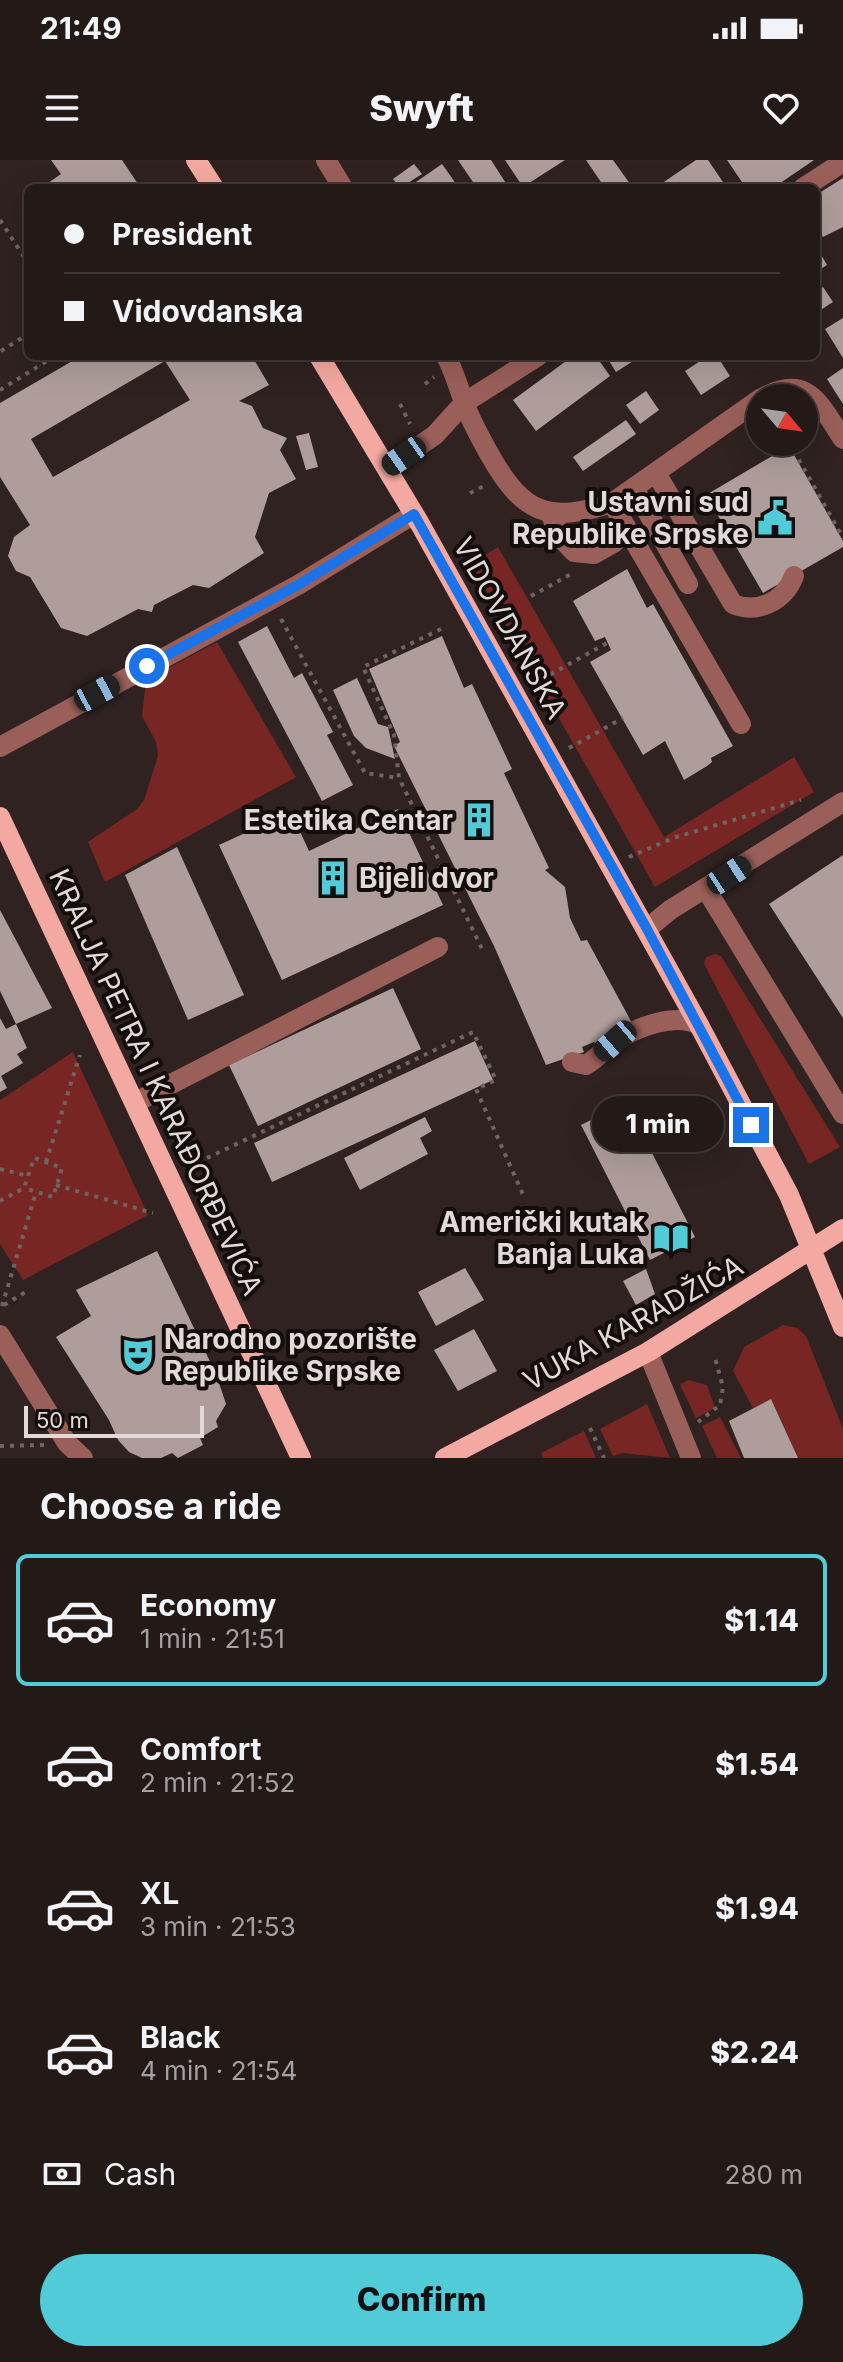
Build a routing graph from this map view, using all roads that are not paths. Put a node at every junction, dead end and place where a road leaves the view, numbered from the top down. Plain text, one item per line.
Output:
1 (196, 160) edge
2 (326, 160) edge
3 (843, 162) edge
4 (211, 184) edge
5 (341, 184) edge
6 (809, 184) edge
7 (321, 360) edge
8 (448, 360) edge
9 (532, 360) edge
10 (464, 403) junction
11 (818, 405) edge
12 (746, 410) edge
13 (843, 439) edge
14 (387, 468) junction
15 (656, 473) junction
16 (634, 488) junction
17 (612, 503) junction
18 (550, 513) junction
19 (414, 514) junction
20 (615, 542) dead end
21 (794, 576) dead end
22 (688, 584) dead end
23 (741, 724) dead end
24 (0, 747) edge
25 (843, 802) edge
26 (0, 817) edge
27 (706, 889) junction
28 (647, 929) junction
29 (438, 947) dead end
30 (699, 1025) junction
31 (572, 1062) dead end
32 (136, 1102) junction
33 (843, 1114) edge
34 (843, 1229) edge
35 (814, 1249) junction
36 (843, 1327) edge
37 (0, 1335) edge
38 (648, 1352) junction
39 (83, 1458) edge
40 (301, 1458) edge
41 (445, 1458) edge
42 (691, 1458) edge

1 - 4 main road
2 - 5 street
3 - 6 street
7 - 14 main road, VIDOVDANSKA
8 - 10 street
9 - 10 street
10 - 14 street
10 - 18 street
11 - 13 street
12 - 15 street
14 - 19 main road, VIDOVDANSKA
15 - 16 street
15 - 21 street
16 - 17 street
16 - 22 street
17 - 18 street
17 - 23 street
18 - 20 street
19 - 24 street
19 - 28 main road, VIDOVDANSKA
25 - 27 street
26 - 32 main road, KRALJA PETRA I KARAĐORĐEVIĆA
27 - 28 street
27 - 33 street
28 - 30 main road, VIDOVDANSKA
29 - 32 street
30 - 31 street
30 - 35 main road, VIDOVDANSKA
32 - 40 main road, KRALJA PETRA I KARAĐORĐEVIĆA
34 - 35 main road, VUKA KARADŽIĆA
35 - 36 main road, VIDOVDANSKA
35 - 38 main road, VUKA KARADŽIĆA
37 - 39 street
38 - 41 main road, VUKA KARADŽIĆA
38 - 42 street

